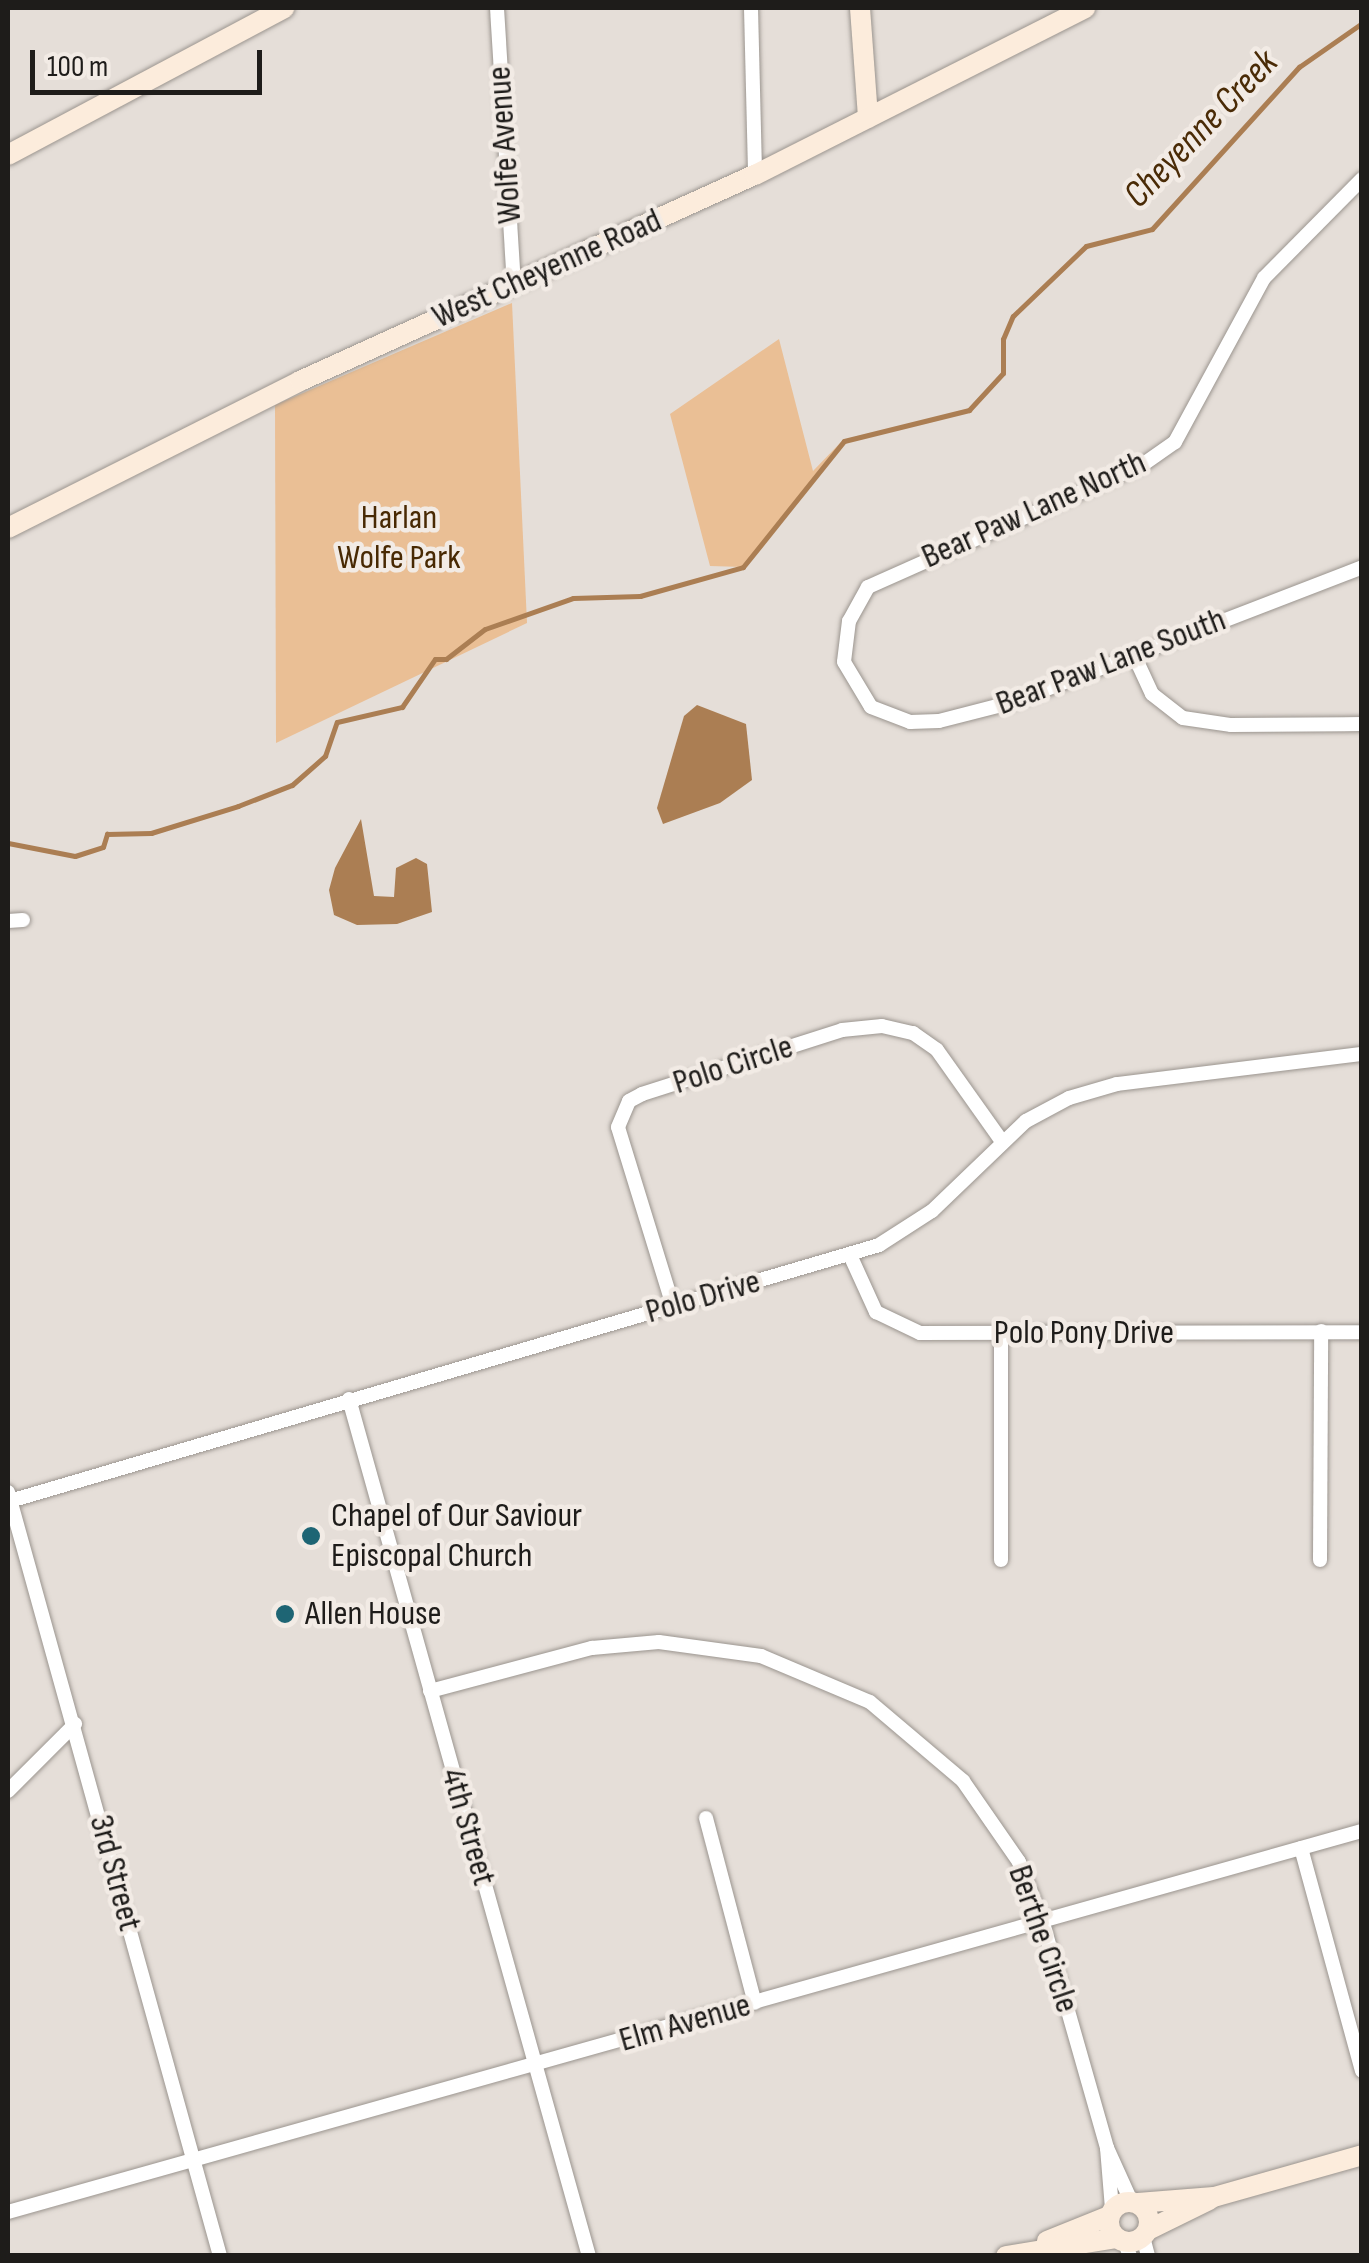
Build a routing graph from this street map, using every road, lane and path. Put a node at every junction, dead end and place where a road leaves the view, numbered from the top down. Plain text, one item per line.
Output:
1 (284, 8) edge
2 (497, 8) edge
3 (751, 8) edge
4 (860, 8) edge
5 (1085, 8) edge
6 (868, 118) junction
7 (8, 156) edge
8 (755, 175) junction
9 (1362, 179) edge
10 (514, 283) junction
11 (8, 528) edge
12 (1362, 567) edge
13 (1134, 655) junction
14 (860, 697) joint
15 (1362, 724) edge
16 (1362, 1054) edge
17 (1002, 1140) junction
18 (850, 1254) junction
19 (673, 1306) junction
20 (1320, 1332) junction
21 (1362, 1332) edge
22 (1001, 1334) junction
23 (350, 1398) junction
24 (9, 1496) edge
25 (1002, 1560) dead end
26 (1320, 1560) dead end
27 (430, 1691) junction
28 (75, 1724) junction
29 (8, 1791) edge
30 (706, 1818) dead end
31 (1362, 1831) edge
32 (1301, 1848) junction
33 (1043, 1922) junction
34 (756, 2003) junction
35 (536, 2064) junction
36 (1362, 2070) edge
37 (1362, 2155) edge
38 (192, 2160) junction
39 (1214, 2197) junction
40 (1122, 2207) junction
41 (8, 2212) edge
42 (1135, 2243) edge
43 (1037, 2247) junction
44 (220, 2256) edge
45 (589, 2256) edge
46 (1006, 2256) edge

1 - 7 main road
2 - 10 street, Wolfe Avenue
3 - 8 street
4 - 6 main road
5 - 6 main road, West Cheyenne Road
6 - 8 main road, West Cheyenne Road
8 - 10 main road, West Cheyenne Road
9 - 14 street, Bear Paw Lane North
10 - 11 main road, West Cheyenne Road
12 - 13 street, Bear Paw Lane South
13 - 14 street, Bear Paw Lane South
13 - 15 street
16 - 17 street, Polo Drive
17 - 18 street, Polo Drive
17 - 19 street, Polo Circle
18 - 19 street, Polo Drive
18 - 22 street, Polo Pony Drive
19 - 23 street, Polo Drive
20 - 21 street, Polo Pony Drive
20 - 22 street, Polo Pony Drive
20 - 26 street
22 - 25 street
23 - 24 street, Polo Drive
23 - 27 street, 4th Street
24 - 28 street, 3rd Street
27 - 33 street, Berthe Circle
27 - 35 street, 4th Street
28 - 29 street
28 - 38 street, 3rd Street
30 - 34 street
31 - 32 street, Elm Avenue
32 - 33 street, Elm Avenue
32 - 36 street
33 - 34 street, Elm Avenue
33 - 40 street, Berthe Circle
34 - 35 street, Elm Avenue
35 - 38 street, Elm Avenue
35 - 45 street, 4th Street
37 - 39 main road
38 - 41 street, Elm Avenue
38 - 44 street, 3rd Street
39 - 40 main road
39 - 42 main road
40 - 42 main road
40 - 42 main road
40 - 43 main road
42 - 43 main road
43 - 46 main road

